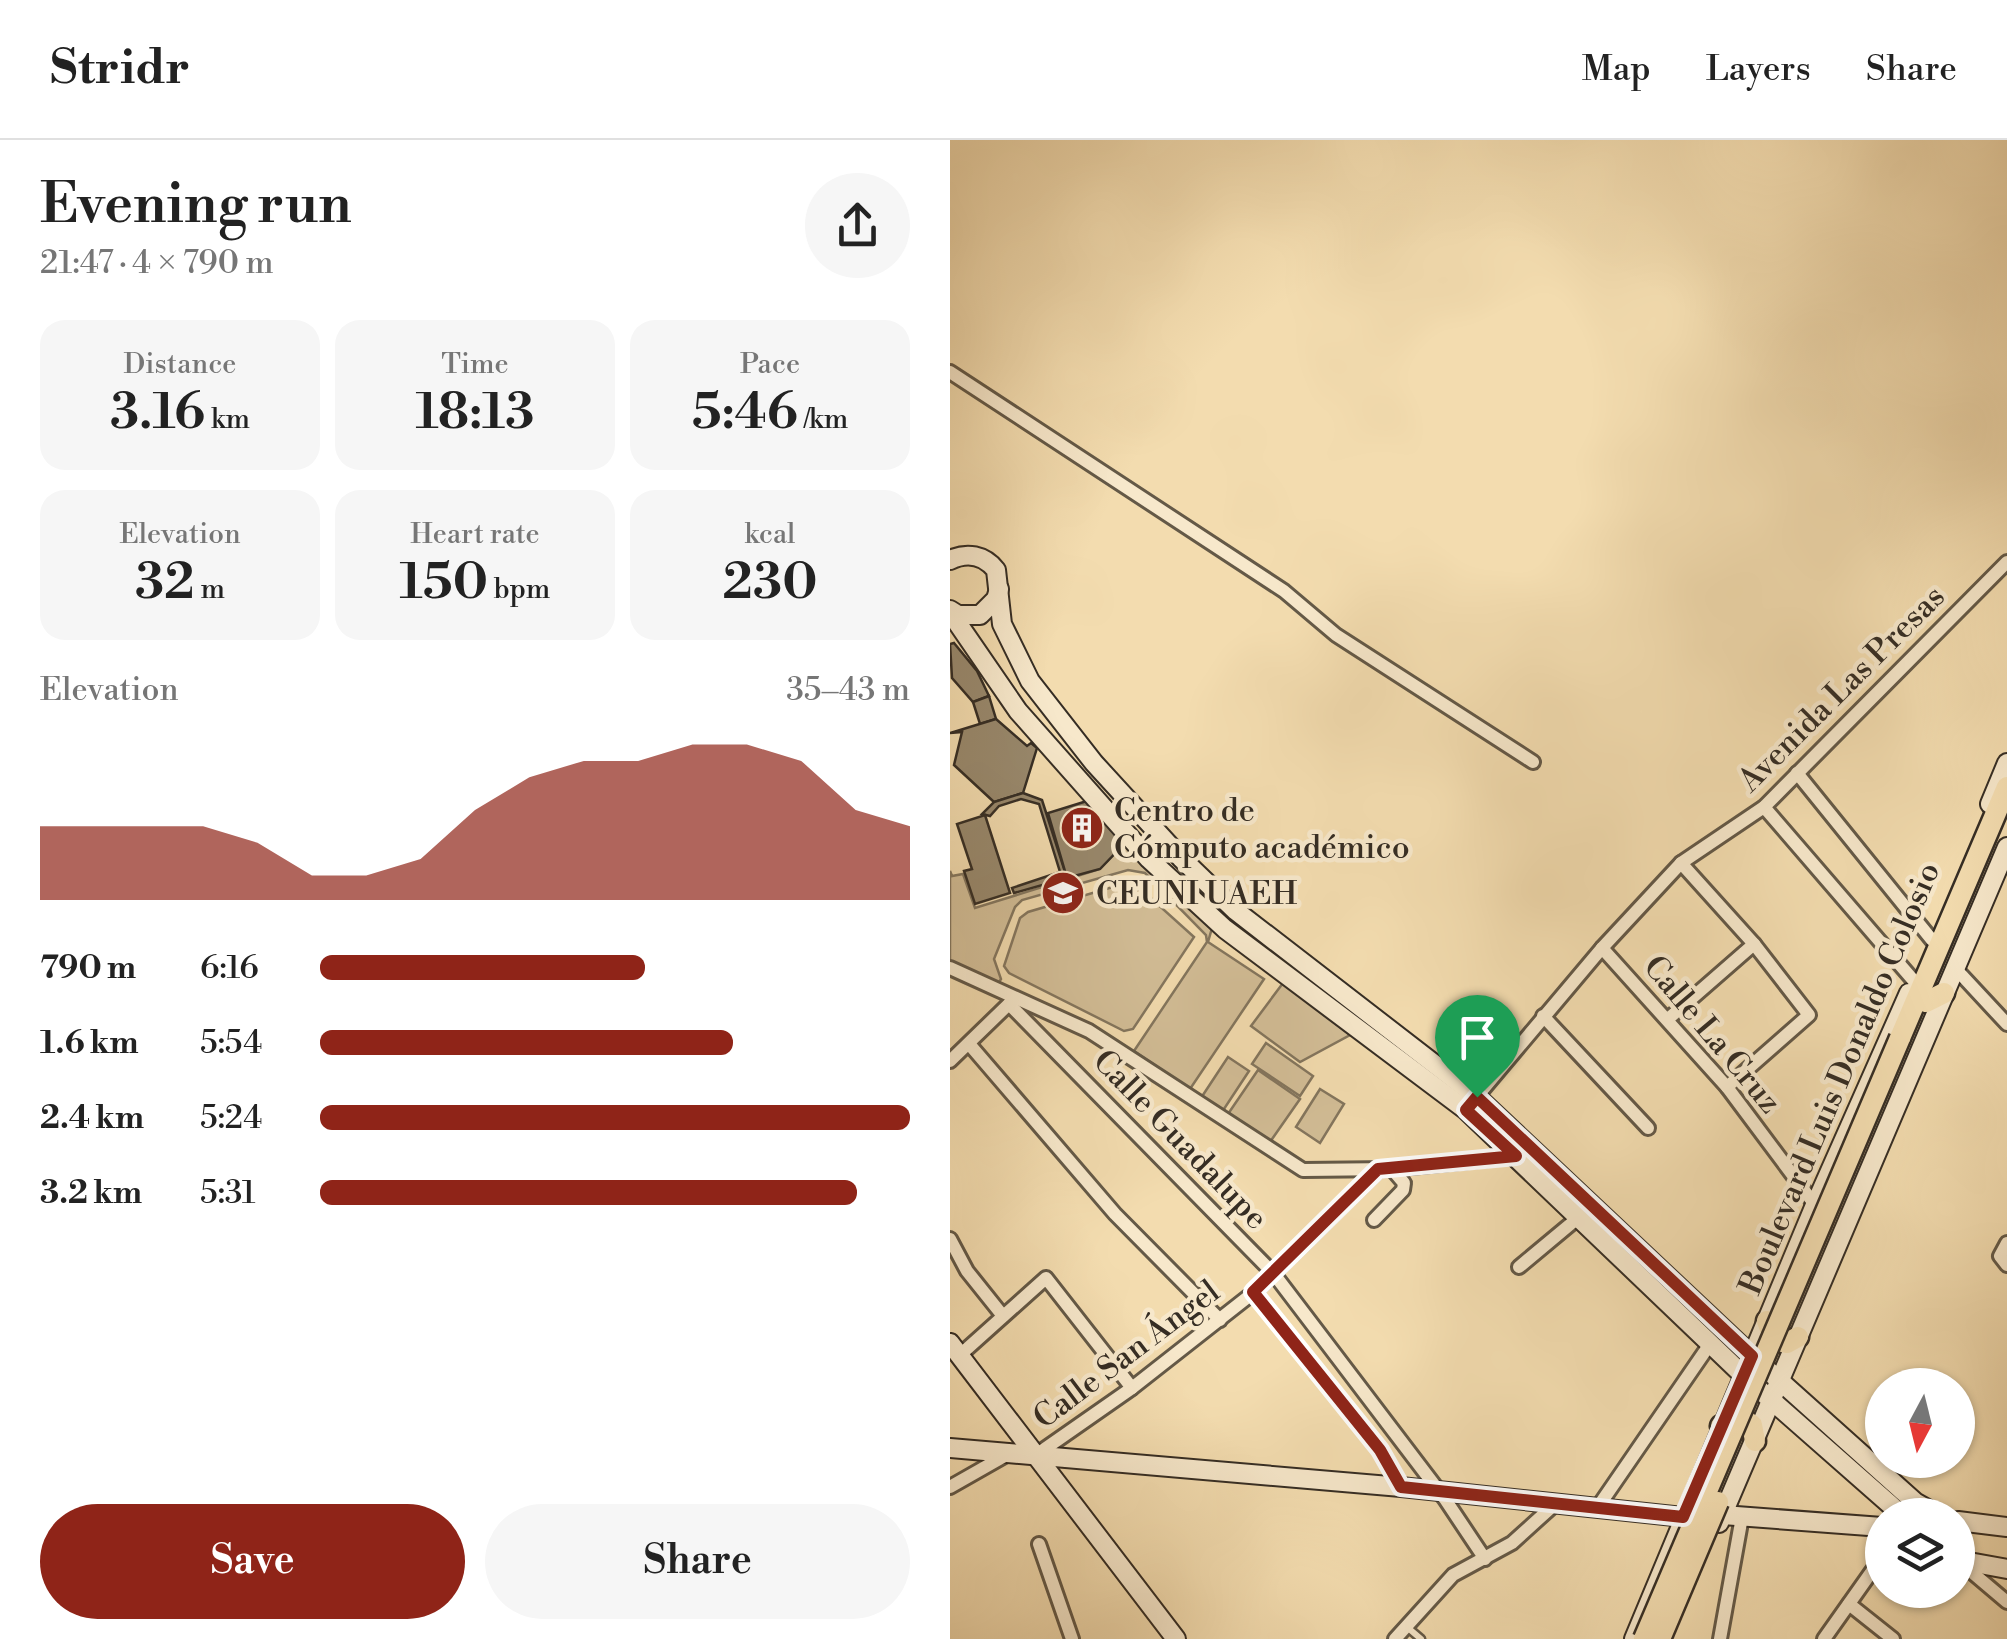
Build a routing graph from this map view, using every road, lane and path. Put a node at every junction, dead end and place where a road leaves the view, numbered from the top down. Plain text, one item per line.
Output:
1 (950, 372) edge
2 (950, 560) edge
3 (2007, 562) edge
4 (999, 588) junction
5 (950, 611) edge
6 (1532, 762) dead end
7 (2007, 762) edge
8 (1797, 773) junction
9 (2007, 786) edge
10 (1764, 807) junction
11 (2007, 811) edge
12 (2007, 848) edge
13 (1680, 863) junction
14 (1932, 940) junction
15 (1754, 944) junction
16 (1602, 948) junction
17 (950, 968) edge
18 (1954, 968) junction
19 (1926, 993) junction
20 (1013, 1000) junction
21 (1543, 1016) junction
22 (1668, 1018) junction
23 (2007, 1024) edge
24 (1905, 1040) junction
25 (970, 1045) junction
26 (950, 1061) edge
27 (1727, 1087) junction
28 (1472, 1104) junction
29 (1648, 1128) dead end
30 (1516, 1156) junction
31 (1385, 1169) junction
32 (1814, 1205) junction
33 (1579, 1217) junction
34 (1374, 1220) dead end
35 (950, 1239) edge
36 (1519, 1267) dead end
37 (1274, 1274) junction
38 (1253, 1292) junction
39 (1003, 1316) junction
40 (1220, 1320) junction
41 (1766, 1321) junction
42 (1798, 1337) junction
43 (1710, 1344) junction
44 (955, 1349) edge
45 (1752, 1356) junction
46 (1744, 1376) junction
47 (1780, 1380) junction
48 (1132, 1388) junction
49 (1771, 1402) junction
50 (1720, 1426) junction
51 (1754, 1440) junction
52 (950, 1448) edge
53 (1008, 1454) junction
54 (1034, 1456) junction
55 (950, 1487) edge
56 (1401, 1487) junction
57 (1436, 1491) junction
58 (1882, 1498) edge
59 (1911, 1498) edge
60 (1555, 1504) junction
61 (1598, 1507) junction
62 (1732, 1516) junction
63 (1683, 1517) junction
64 (1975, 1523) edge
65 (1865, 1525) edge
66 (2007, 1528) edge
67 (1040, 1544) dead end
68 (1485, 1559) junction
69 (1975, 1564) edge
70 (2007, 1569) edge
71 (1975, 1575) edge
72 (1865, 1581) edge
73 (2007, 1602) edge
74 (1849, 1604) junction
75 (1406, 1626) junction
76 (1072, 1639) edge
77 (1176, 1639) edge
78 (1394, 1639) edge
79 (1420, 1639) edge
80 (1634, 1639) edge
81 (1644, 1639) edge
82 (1660, 1639) edge
83 (1670, 1639) edge
84 (1720, 1639) edge
85 (1824, 1639) edge
86 (1892, 1639) edge

1 - 6 street
2 - 4 street
3 - 8 street, Avenida Las Presas
4 - 5 street
4 - 28 street
5 - 28 street
7 - 14 street, Boulevard Luis Donaldo Colosio
8 - 10 street, Avenida Las Presas
8 - 14 street
9 - 19 main road
10 - 13 street, Avenida Las Presas
10 - 19 street
11 - 19 main road
12 - 18 street, Boulevard Luis Donaldo Colosio
13 - 15 street
13 - 16 street, Avenida Las Presas
14 - 19 street, Boulevard Luis Donaldo Colosio
15 - 22 street
15 - 27 street
16 - 21 street, Avenida Las Presas
16 - 22 street, Calle La Cruz
17 - 20 street
18 - 19 street, Boulevard Luis Donaldo Colosio
18 - 23 street
19 - 24 main road
19 - 32 street, Boulevard Luis Donaldo Colosio
19 - 42 street, Boulevard Luis Donaldo Colosio
20 - 25 street
20 - 31 street
20 - 37 street, Calle Guadalupe
21 - 28 street, Avenida Las Presas
21 - 29 street
22 - 27 street, Calle La Cruz
24 - 81 main road, bridge
24 - 82 main road, bridge
25 - 26 street
25 - 40 street
27 - 32 street, Calle La Cruz
28 - 30 street
28 - 45 street
30 - 31 street
30 - 33 street
31 - 34 street
31 - 37 street, Calle San Ángel
32 - 41 street, Boulevard Luis Donaldo Colosio
33 - 36 street
33 - 43 street
35 - 39 street
37 - 38 street, Calle San Ángel
37 - 57 street, Calle Guadalupe
38 - 40 street, Calle San Ángel
38 - 56 lane
39 - 44 street
39 - 48 street
40 - 48 street, Calle San Ángel
41 - 42 main road
41 - 45 street, Boulevard Luis Donaldo Colosio
42 - 47 street, Boulevard Luis Donaldo Colosio
43 - 46 street
43 - 61 street
44 - 54 street
45 - 46 street, Boulevard Luis Donaldo Colosio
45 - 47 street
46 - 49 street
46 - 50 street, Boulevard Luis Donaldo Colosio
47 - 49 street, Boulevard Luis Donaldo Colosio
47 - 59 street
48 - 54 street, Calle San Ángel
49 - 51 street, Boulevard Luis Donaldo Colosio
49 - 58 street
50 - 51 main road
50 - 63 street, Boulevard Luis Donaldo Colosio
51 - 62 street, Boulevard Luis Donaldo Colosio
52 - 53 street
53 - 54 street
53 - 55 street
54 - 56 street
54 - 77 street
56 - 57 street
57 - 60 street
57 - 68 street, Calle Guadalupe
60 - 61 street
60 - 68 street
61 - 63 street
62 - 65 street
62 - 83 street, Boulevard Luis Donaldo Colosio
62 - 84 street
63 - 80 street, Boulevard Luis Donaldo Colosio
64 - 66 street
67 - 76 street
68 - 75 street
69 - 70 street
71 - 73 street
72 - 74 street
74 - 85 street
74 - 86 street
75 - 78 street
75 - 79 lane

